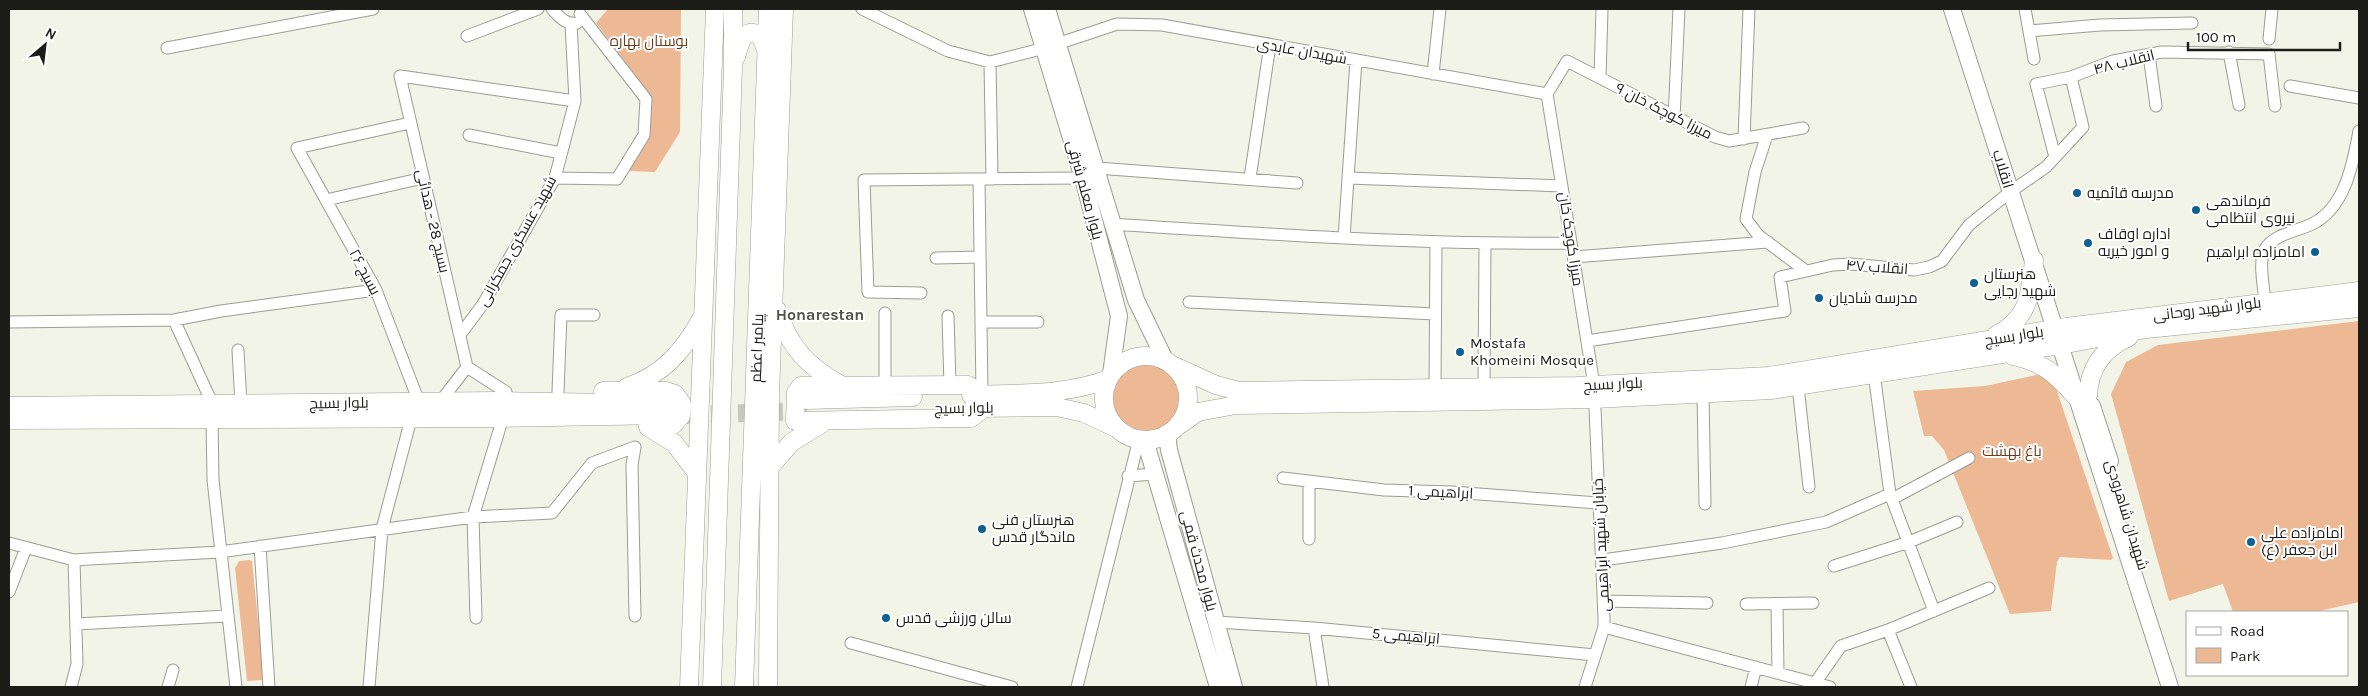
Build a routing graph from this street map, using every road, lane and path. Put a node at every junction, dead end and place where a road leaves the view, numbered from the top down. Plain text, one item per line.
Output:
1 (373, 9) edge
2 (538, 9) edge
3 (552, 9) edge
4 (715, 9) edge
5 (733, 9) edge
6 (768, 9) edge
7 (784, 9) edge
8 (862, 9) edge
9 (1032, 9) edge
10 (1047, 9) edge
11 (1440, 9) edge
12 (1602, 9) edge
13 (1679, 9) edge
14 (1748, 9) edge
15 (1952, 9) edge
16 (2025, 9) edge
17 (2272, 9) edge
18 (578, 12) edge
19 (2192, 23) dead end
20 (571, 24) junction
21 (2029, 31) junction
22 (467, 36) dead end
23 (2269, 39) dead end
24 (1270, 45) junction
25 (1052, 46) junction
26 (167, 48) dead end
27 (2229, 52) junction
28 (767, 54) junction
29 (2149, 55) junction
30 (2034, 59) dead end
31 (1356, 60) junction
32 (990, 62) junction
33 (733, 67) junction
34 (1433, 74) junction
35 (2071, 77) junction
36 (1600, 78) junction
37 (2290, 86) dead end
38 (1547, 94) junction
39 (2359, 98) edge
40 (575, 101) junction
41 (2239, 105) dead end
42 (2156, 106) dead end
43 (2275, 106) dead end
44 (1674, 118) junction
45 (410, 123) junction
46 (1803, 128) dead end
47 (2359, 132) edge
48 (469, 135) dead end
49 (1767, 136) junction
50 (1744, 139) junction
51 (561, 153) junction
52 (2055, 157) junction
53 (1097, 168) junction
54 (423, 178) junction
55 (555, 178) junction
56 (992, 178) junction
57 (1083, 178) junction
58 (1250, 178) junction
59 (1349, 178) junction
60 (979, 179) junction
61 (1297, 183) dead end
62 (1562, 186) junction
63 (2010, 192) junction
64 (326, 200) junction
65 (1111, 224) junction
66 (1344, 238) junction
67 (1436, 242) junction
68 (1768, 242) junction
69 (1571, 243) junction
70 (1485, 244) junction
71 (980, 257) junction
72 (1574, 257) junction
73 (936, 258) dead end
74 (2034, 260) junction
75 (1806, 271) junction
76 (376, 290) junction
77 (2359, 291) edge
78 (921, 293) dead end
79 (773, 300) junction
80 (1188, 302) dead end
81 (2264, 302) junction
82 (2359, 308) edge
83 (884, 313) dead end
84 (703, 314) junction
85 (1436, 314) junction
86 (594, 315) dead end
87 (948, 316) dead end
88 (174, 320) junction
89 (9, 322) edge
90 (981, 322) junction
91 (1038, 322) dead end
92 (2146, 329) junction
93 (460, 335) junction
94 (2062, 339) junction
95 (1587, 341) junction
96 (1992, 347) junction
97 (238, 350) dead end
98 (1169, 363) junction
99 (467, 367) junction
100 (1874, 373) junction
101 (1110, 377) junction
102 (841, 385) junction
103 (885, 385) junction
104 (950, 385) junction
105 (1798, 386) junction
106 (1484, 387) junction
107 (1435, 388) junction
108 (614, 391) junction
109 (1612, 391) junction
110 (558, 392) junction
111 (1587, 392) junction
112 (1703, 395) junction
113 (2084, 398) junction
114 (983, 401) junction
115 (419, 402) junction
116 (440, 402) junction
117 (241, 405) junction
118 (9, 406) edge
119 (807, 406) tunnel mouth
120 (499, 409) junction
121 (669, 410) tunnel mouth
122 (212, 412) junction
123 (412, 419) junction
124 (9, 420) edge
125 (826, 421) junction
126 (762, 422) junction
127 (648, 427) junction
128 (1116, 428) junction
129 (1173, 430) junction
130 (1142, 439) junction
131 (1969, 458) dead end
132 (769, 468) junction
133 (697, 473) junction
134 (1155, 474) junction
135 (1128, 476) junction
136 (1284, 478) dead end
137 (1309, 482) junction
138 (1809, 488) dead end
139 (1891, 496) junction
140 (1598, 503) junction
141 (1705, 504) dead end
142 (473, 517) junction
143 (1957, 522) dead end
144 (382, 529) junction
145 (1308, 539) dead end
146 (1908, 542) junction
147 (9, 543) edge
148 (260, 546) junction
149 (26, 548) junction
150 (220, 552) junction
151 (74, 560) junction
152 (1603, 560) junction
153 (1834, 566) dead end
154 (1989, 588) dead end
155 (9, 592) edge
156 (1604, 601) junction
157 (1813, 602) dead end
158 (1707, 603) dead end
159 (1746, 604) dead end
160 (1777, 604) junction
161 (1934, 611) junction
162 (227, 616) junction
163 (635, 616) dead end
164 (476, 618) dead end
165 (1216, 622) junction
166 (76, 624) junction
167 (1604, 627) junction
168 (1314, 628) junction
169 (1888, 630) junction
170 (851, 643) dead end
171 (1595, 654) junction
172 (1756, 668) junction
173 (173, 670) dead end
174 (1778, 673) junction
175 (1815, 683) junction
176 (70, 687) edge
177 (168, 687) edge
178 (236, 687) edge
179 (269, 687) edge
180 (369, 687) edge
181 (689, 687) edge
182 (712, 687) edge
183 (744, 687) edge
184 (768, 687) edge
185 (1012, 687) edge
186 (1077, 687) edge
187 (1218, 687) edge
188 (1234, 687) edge
189 (1323, 687) edge
190 (1584, 687) edge
191 (1751, 687) edge
192 (1830, 687) edge
193 (1911, 687) edge
194 (2170, 687) edge
195 (2181, 687) edge

1 - 26 street
2 - 22 street
3 - 20 street
4 - 84 main road
5 - 33 main road
6 - 28 main road, پیامبر اعظم
7 - 79 main road
8 - 32 street
9 - 25 main road, بلوار معلم شرقی
10 - 25 main road, بلوار معلم شرقی
11 - 34 street
12 - 36 street
13 - 44 street
14 - 50 street
15 - 63 main road, انقلاب
16 - 21 street
17 - 23 street
18 - 20 street
18 - 55 street
19 - 21 street
20 - 40 street, شهید عسگری جمکرانی
21 - 30 street
24 - 25 street, شهیدان عابدی
24 - 31 street, شهیدان عابدی
24 - 58 street
25 - 32 street, شهیدان عابدی
25 - 53 main road, بلوار معلم شرقی
25 - 57 main road, بلوار معلم شرقی
27 - 29 street, انقلاب ۴۸
27 - 41 street
27 - 43 street, انقلاب ۴۸
28 - 33 main road
28 - 126 main road, پیامبر اعظم
29 - 35 street, انقلاب ۴۸
29 - 42 street
31 - 34 street, شهیدان عابدی
31 - 59 street
32 - 56 street
33 - 182 main road
34 - 38 street, شهیدان عابدی
35 - 52 street
35 - 52 street, انقلاب ۴۸
36 - 38 street, میرزا کوچک خان ۹
36 - 44 street, میرزا کوچک خان ۹
37 - 39 street
38 - 62 street, میرزا کوچک خان
40 - 45 street, بسیج 28 - هدائی
40 - 51 street, شهید عسگری جمکرانی
44 - 50 street, میرزا کوچک خان ۹
45 - 54 street, بسیج 28 - هدائی
45 - 64 street, بسیج ۲۶
46 - 49 street, میرزا کوچک خان ۹
47 - 81 street
48 - 51 street
49 - 50 street, میرزا کوچک خان ۹
49 - 68 street
51 - 55 street, شهید عسگری جمکرانی
52 - 63 street
53 - 58 street
53 - 65 main road, بلوار معلم شرقی
54 - 64 street
54 - 93 street, بسیج 28 - هدائی
55 - 93 street, شهید عسگری جمکرانی
56 - 57 street
56 - 60 street
57 - 101 main road, بلوار معلم شرقی
58 - 61 street
59 - 62 street
59 - 66 street
60 - 71 street
60 - 78 street
62 - 69 street, میرزا کوچک خان
63 - 74 main road, انقلاب
63 - 75 street, انقلاب ۴۷
64 - 76 street, بسیج ۲۶
65 - 66 street
65 - 98 main road, بلوار معلم شرقی
66 - 67 street
67 - 70 street
67 - 85 street
68 - 72 street
68 - 75 street
69 - 70 street
69 - 72 street, میرزا کوچک خان
70 - 106 street
71 - 73 street
71 - 90 street
72 - 95 street, میرزا کوچک خان
74 - 94 main road, انقلاب
74 - 96 main road
75 - 95 street, انقلاب ۴۷
76 - 88 street
76 - 115 street, بسیج ۲۶
77 - 81 main road, بلوار شهید روحانی
79 - 102 main road
79 - 126 main road
80 - 85 street
81 - 94 main road, بلوار شهید روحانی
82 - 92 main road, بلوار شهید روحانی
83 - 103 street
84 - 108 main road
84 - 133 main road
85 - 107 street
86 - 110 street
87 - 104 street
88 - 89 street
88 - 122 street
90 - 91 street
90 - 114 street
92 - 94 main road, بلوار شهید روحانی
92 - 113 main road
93 - 99 street, بسیج 28 - هدائی
94 - 96 main road, بلوار بسیج
94 - 113 main road, شهیدان شاهرودی
95 - 111 street, میرزا کوچک خان
96 - 100 main road, بلوار بسیج
96 - 109 main road, بلوار بسیج
96 - 113 main road
97 - 117 street
98 - 101 main road
98 - 107 main road, بلوار بسیج
98 - 129 main road
99 - 116 street
99 - 120 street
100 - 105 main road, بلوار بسیج
100 - 139 street
101 - 114 main road, بلوار بسیج
101 - 128 main road
102 - 103 main road
102 - 125 main road
103 - 104 main road
104 - 114 main road
105 - 112 main road, بلوار بسیج
105 - 138 street
106 - 107 main road, بلوار بسیج
106 - 111 main road, بلوار بسیج
108 - 110 main road
108 - 127 main road
109 - 111 main road, بلوار بسیج
109 - 112 main road, بلوار بسیج
110 - 120 main road
111 - 129 main road, بلوار بسیج
111 - 140 street, خیابان شهید ابراهیمی
112 - 141 street
113 - 194 main road, شهیدان شاهرودی
113 - 195 main road, شهیدان شاهرودی
114 - 119 main road, بلوار بسیج
114 - 125 main road
114 - 128 main road, بلوار بسیج
115 - 116 main road, بلوار بسیج
115 - 117 main road, بلوار بسیج
116 - 120 main road, بلوار بسیج
117 - 122 main road, بلوار بسیج
118 - 122 main road, بلوار بسیج
120 - 121 main road, بلوار بسیج
120 - 123 main road, بلوار بسیج
120 - 127 main road
120 - 142 street
122 - 123 main road, بلوار بسیج
122 - 124 main road, بلوار بسیج
122 - 150 street
123 - 144 street
125 - 132 main road
126 - 132 main road
126 - 183 main road, پیامبر اعظم
127 - 133 main road
128 - 130 main road
129 - 130 main road
129 - 165 main road, بلوار محدث قمی
130 - 134 main road
130 - 135 street
131 - 139 street
132 - 184 main road
133 - 181 main road
134 - 135 street
134 - 187 main road
135 - 186 street
136 - 137 street, ابراهیمی 1
137 - 140 street, ابراهیمی 1
137 - 145 street
139 - 146 street
139 - 152 street
140 - 152 street, خیابان شهید ابراهیمی
142 - 144 street
142 - 163 street
142 - 164 street
143 - 146 street
144 - 148 street
144 - 180 street
146 - 153 street
146 - 161 street
147 - 149 street
148 - 150 street
148 - 179 street
149 - 151 street
149 - 155 street
150 - 151 street
150 - 162 street
151 - 166 street
152 - 156 street, خیابان شهید ابراهیمی
154 - 161 street
156 - 158 street
156 - 167 street, خیابان شهید ابراهیمی
157 - 160 street
159 - 160 street
160 - 174 street
161 - 169 street
162 - 166 street
162 - 178 street
165 - 168 street, ابراهیمی 5
165 - 188 main road, بلوار محدث قمی
166 - 176 street
167 - 171 street, خیابان شهید ابراهیمی
167 - 172 street
168 - 171 street, ابراهیمی 5
168 - 189 street
169 - 175 street
169 - 193 street
170 - 185 street
171 - 190 street, خیابان شهید ابراهیمی
172 - 174 street
172 - 191 street
173 - 177 street
174 - 175 street
175 - 192 street

